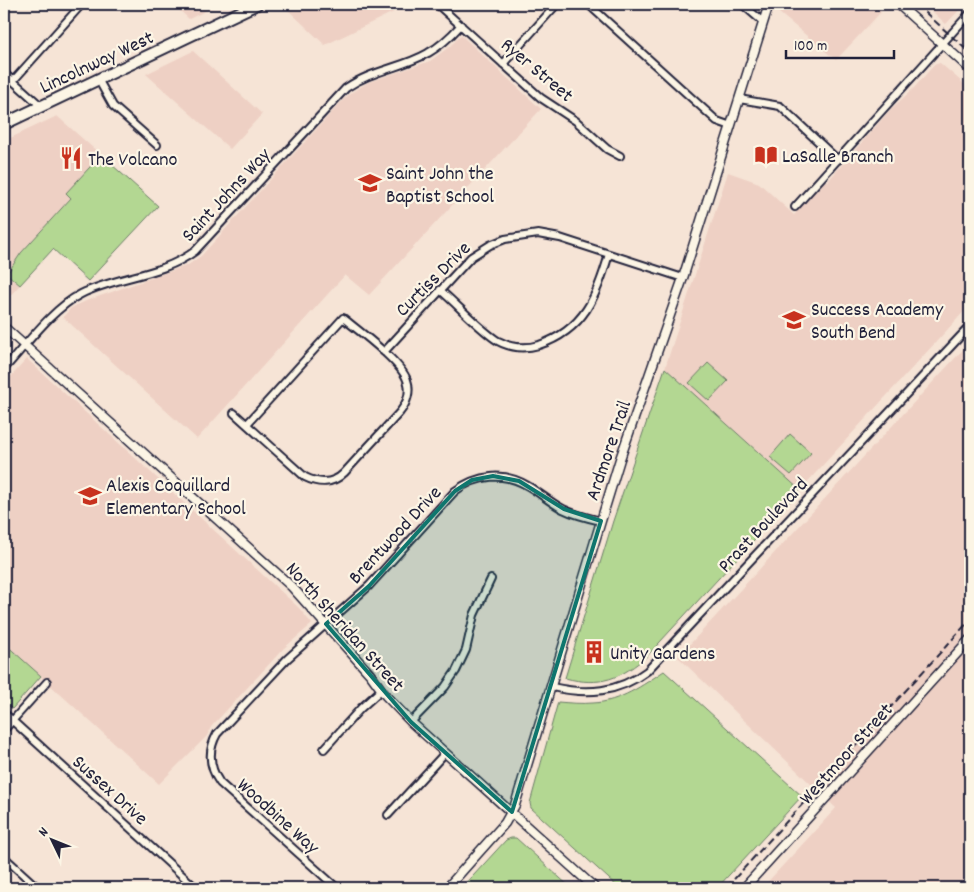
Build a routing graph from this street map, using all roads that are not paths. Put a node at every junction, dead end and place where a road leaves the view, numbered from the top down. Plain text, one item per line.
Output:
1 (82, 4) edge
2 (257, 4) edge
3 (437, 4) edge
4 (557, 4) edge
5 (588, 4) edge
6 (742, 4) edge
7 (769, 4) edge
8 (898, 4) edge
9 (970, 13) edge
10 (763, 22) junction
11 (460, 25) junction
12 (942, 44) junction
13 (503, 64) junction
14 (970, 69) edge
15 (4, 73) edge
16 (98, 79) junction
17 (13, 81) junction
18 (739, 99) junction
19 (41, 106) junction
20 (4, 124) edge
21 (731, 126) junction
22 (157, 145) dead end
23 (620, 156) dead end
24 (838, 160) junction
25 (795, 207) dead end
26 (609, 254) junction
27 (684, 278) junction
28 (440, 290) junction
29 (4, 326) edge
30 (970, 326) edge
31 (26, 345) junction
32 (384, 352) junction
33 (4, 369) edge
34 (234, 413) dead end
35 (247, 424) junction
36 (601, 521) junction
37 (491, 579) dead end
38 (326, 624) junction
39 (970, 639) edge
40 (47, 682) dead end
41 (552, 688) junction
42 (381, 690) junction
43 (4, 713) edge
44 (12, 721) junction
45 (411, 722) junction
46 (4, 730) edge
47 (324, 749) dead end
48 (445, 753) junction
49 (211, 759) joint
50 (512, 812) junction
51 (388, 815) dead end
52 (4, 857) edge
53 (38, 888) edge
54 (196, 888) edge
55 (337, 888) edge
56 (447, 888) edge
57 (595, 888) edge
58 (744, 888) edge

1 - 17 street
2 - 16 main road, Lincolnway West
3 - 11 street, Ryer Street
4 - 13 street
5 - 21 street
6 - 10 street
7 - 10 street, Ardmore Trail
8 - 12 street
9 - 12 street
10 - 18 street, Ardmore Trail
11 - 13 street, Ryer Street
11 - 31 street, Saint Johns Way
12 - 14 street
12 - 24 street
13 - 23 street, Ryer Street
15 - 17 street
16 - 19 main road, Lincolnway West
16 - 22 street
17 - 19 street
18 - 21 street, Ardmore Trail
18 - 24 street
19 - 20 main road, Lincolnway West
21 - 27 street, Ardmore Trail
24 - 25 street
26 - 27 street, Curtiss Drive
26 - 28 street, Curtiss Drive
26 - 28 street
27 - 36 street, Ardmore Trail
28 - 32 street, Curtiss Drive
29 - 31 street, North Sheridan Street
30 - 41 street, Prast Boulevard
31 - 33 street, Saint Johns Way
31 - 38 street, North Sheridan Street
32 - 35 street
32 - 35 street
34 - 35 street
36 - 38 street, Brentwood Drive
36 - 41 street, Ardmore Trail
37 - 45 street
38 - 42 street, North Sheridan Street
38 - 49 street, Brentwood Drive
39 - 58 street, Westmoor Street
40 - 44 street
41 - 50 street, Ardmore Trail
42 - 45 street, North Sheridan Street
42 - 47 street
43 - 44 street, Sussex Drive
44 - 46 street
44 - 54 street, Sussex Drive
45 - 48 street, North Sheridan Street
48 - 50 street, North Sheridan Street
48 - 51 street
49 - 55 street, Woodbine Way
50 - 56 street, Ardmore Trail
50 - 57 street, North Sheridan Street
52 - 53 street

